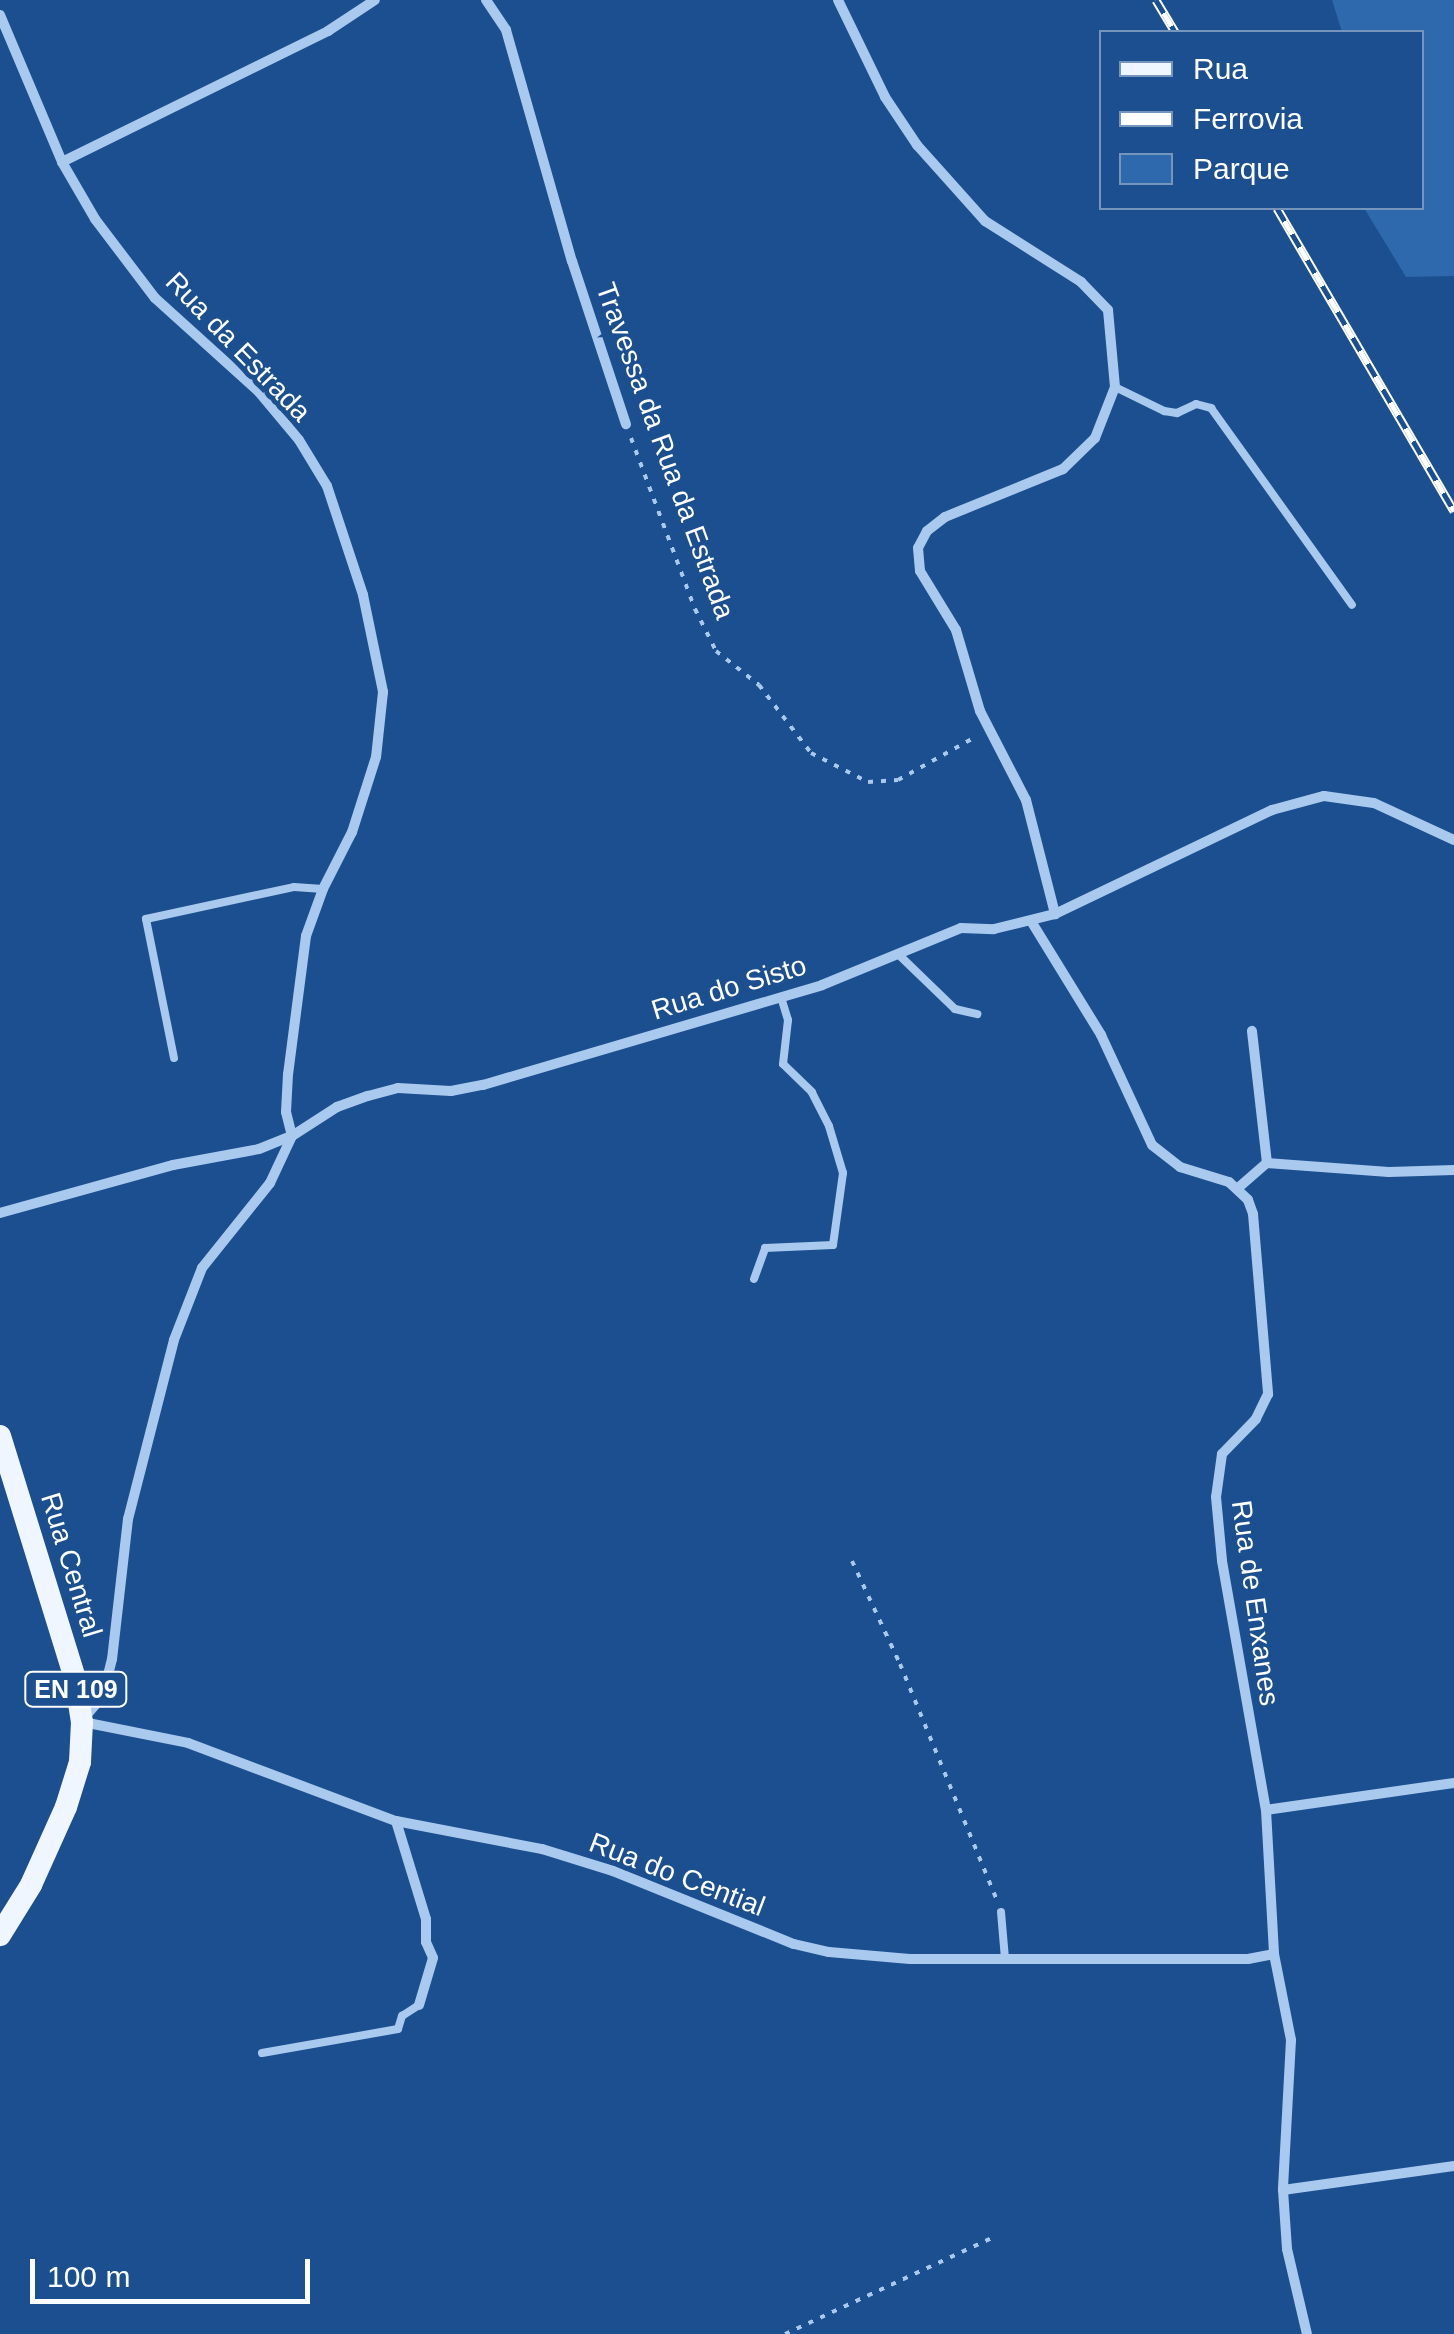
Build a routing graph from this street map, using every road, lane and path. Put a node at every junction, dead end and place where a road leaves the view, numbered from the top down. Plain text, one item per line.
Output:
1 (375, 0) edge
2 (486, 0) edge
3 (838, 0) edge
4 (0, 15) edge
5 (62, 162) junction
6 (1115, 387) junction
7 (626, 424) joint
8 (1352, 604) dead end
9 (990, 729) junction
10 (1454, 840) edge
11 (322, 889) junction
12 (1055, 914) junction
13 (1032, 921) junction
14 (898, 954) junction
15 (781, 997) junction
16 (977, 1014) dead end
17 (1252, 1031) dead end
18 (174, 1058) dead end
19 (292, 1136) junction
20 (1267, 1163) junction
21 (1454, 1170) edge
22 (1238, 1188) junction
23 (0, 1213) edge
24 (754, 1278) dead end
25 (0, 1436) edge
26 (852, 1561) dead end
27 (82, 1722) junction
28 (1454, 1783) edge
29 (1266, 1810) junction
30 (396, 1822) junction
31 (1001, 1912) joint
32 (0, 1935) edge
33 (1274, 1954) junction
34 (1005, 1959) junction
35 (419, 2006) joint
36 (262, 2053) dead end
37 (1454, 2166) edge
38 (1284, 2190) junction
39 (996, 2236) dead end
40 (785, 2334) edge
41 (1307, 2334) edge

1 - 5 street
2 - 7 street, Travessa da Rua da Estrada
3 - 6 street
4 - 5 street, Rua da Estrada
5 - 11 street, Rua da Estrada
6 - 8 lane
6 - 9 street
7 - 9 path, Travessa da Rua da Estrada
9 - 12 street
10 - 12 street, Rua do Sisto
11 - 18 lane
11 - 19 street, Rua da Estrada
12 - 13 street, Rua do Sisto
13 - 14 street, Rua do Sisto
13 - 22 street
14 - 15 street, Rua do Sisto
14 - 16 lane
15 - 19 street, Rua do Sisto
15 - 24 lane
17 - 20 street
19 - 23 street, Rua do Sisto
19 - 27 street
20 - 21 street
20 - 22 street
22 - 29 street, Rua de Enxanes
25 - 27 main road, Rua Central / EN 109
26 - 31 path
27 - 30 street, Rua do Cential
27 - 32 main road, Rua Central / EN 109
28 - 29 street
29 - 33 street, Rua de Enxanes
30 - 34 street, Rua do Cential
30 - 35 street
31 - 34 lane
33 - 34 street, Rua do Cential
33 - 38 street, Rua de Enxanes
35 - 36 lane
37 - 38 street
38 - 41 street, Rua de Enxanes
39 - 40 path

